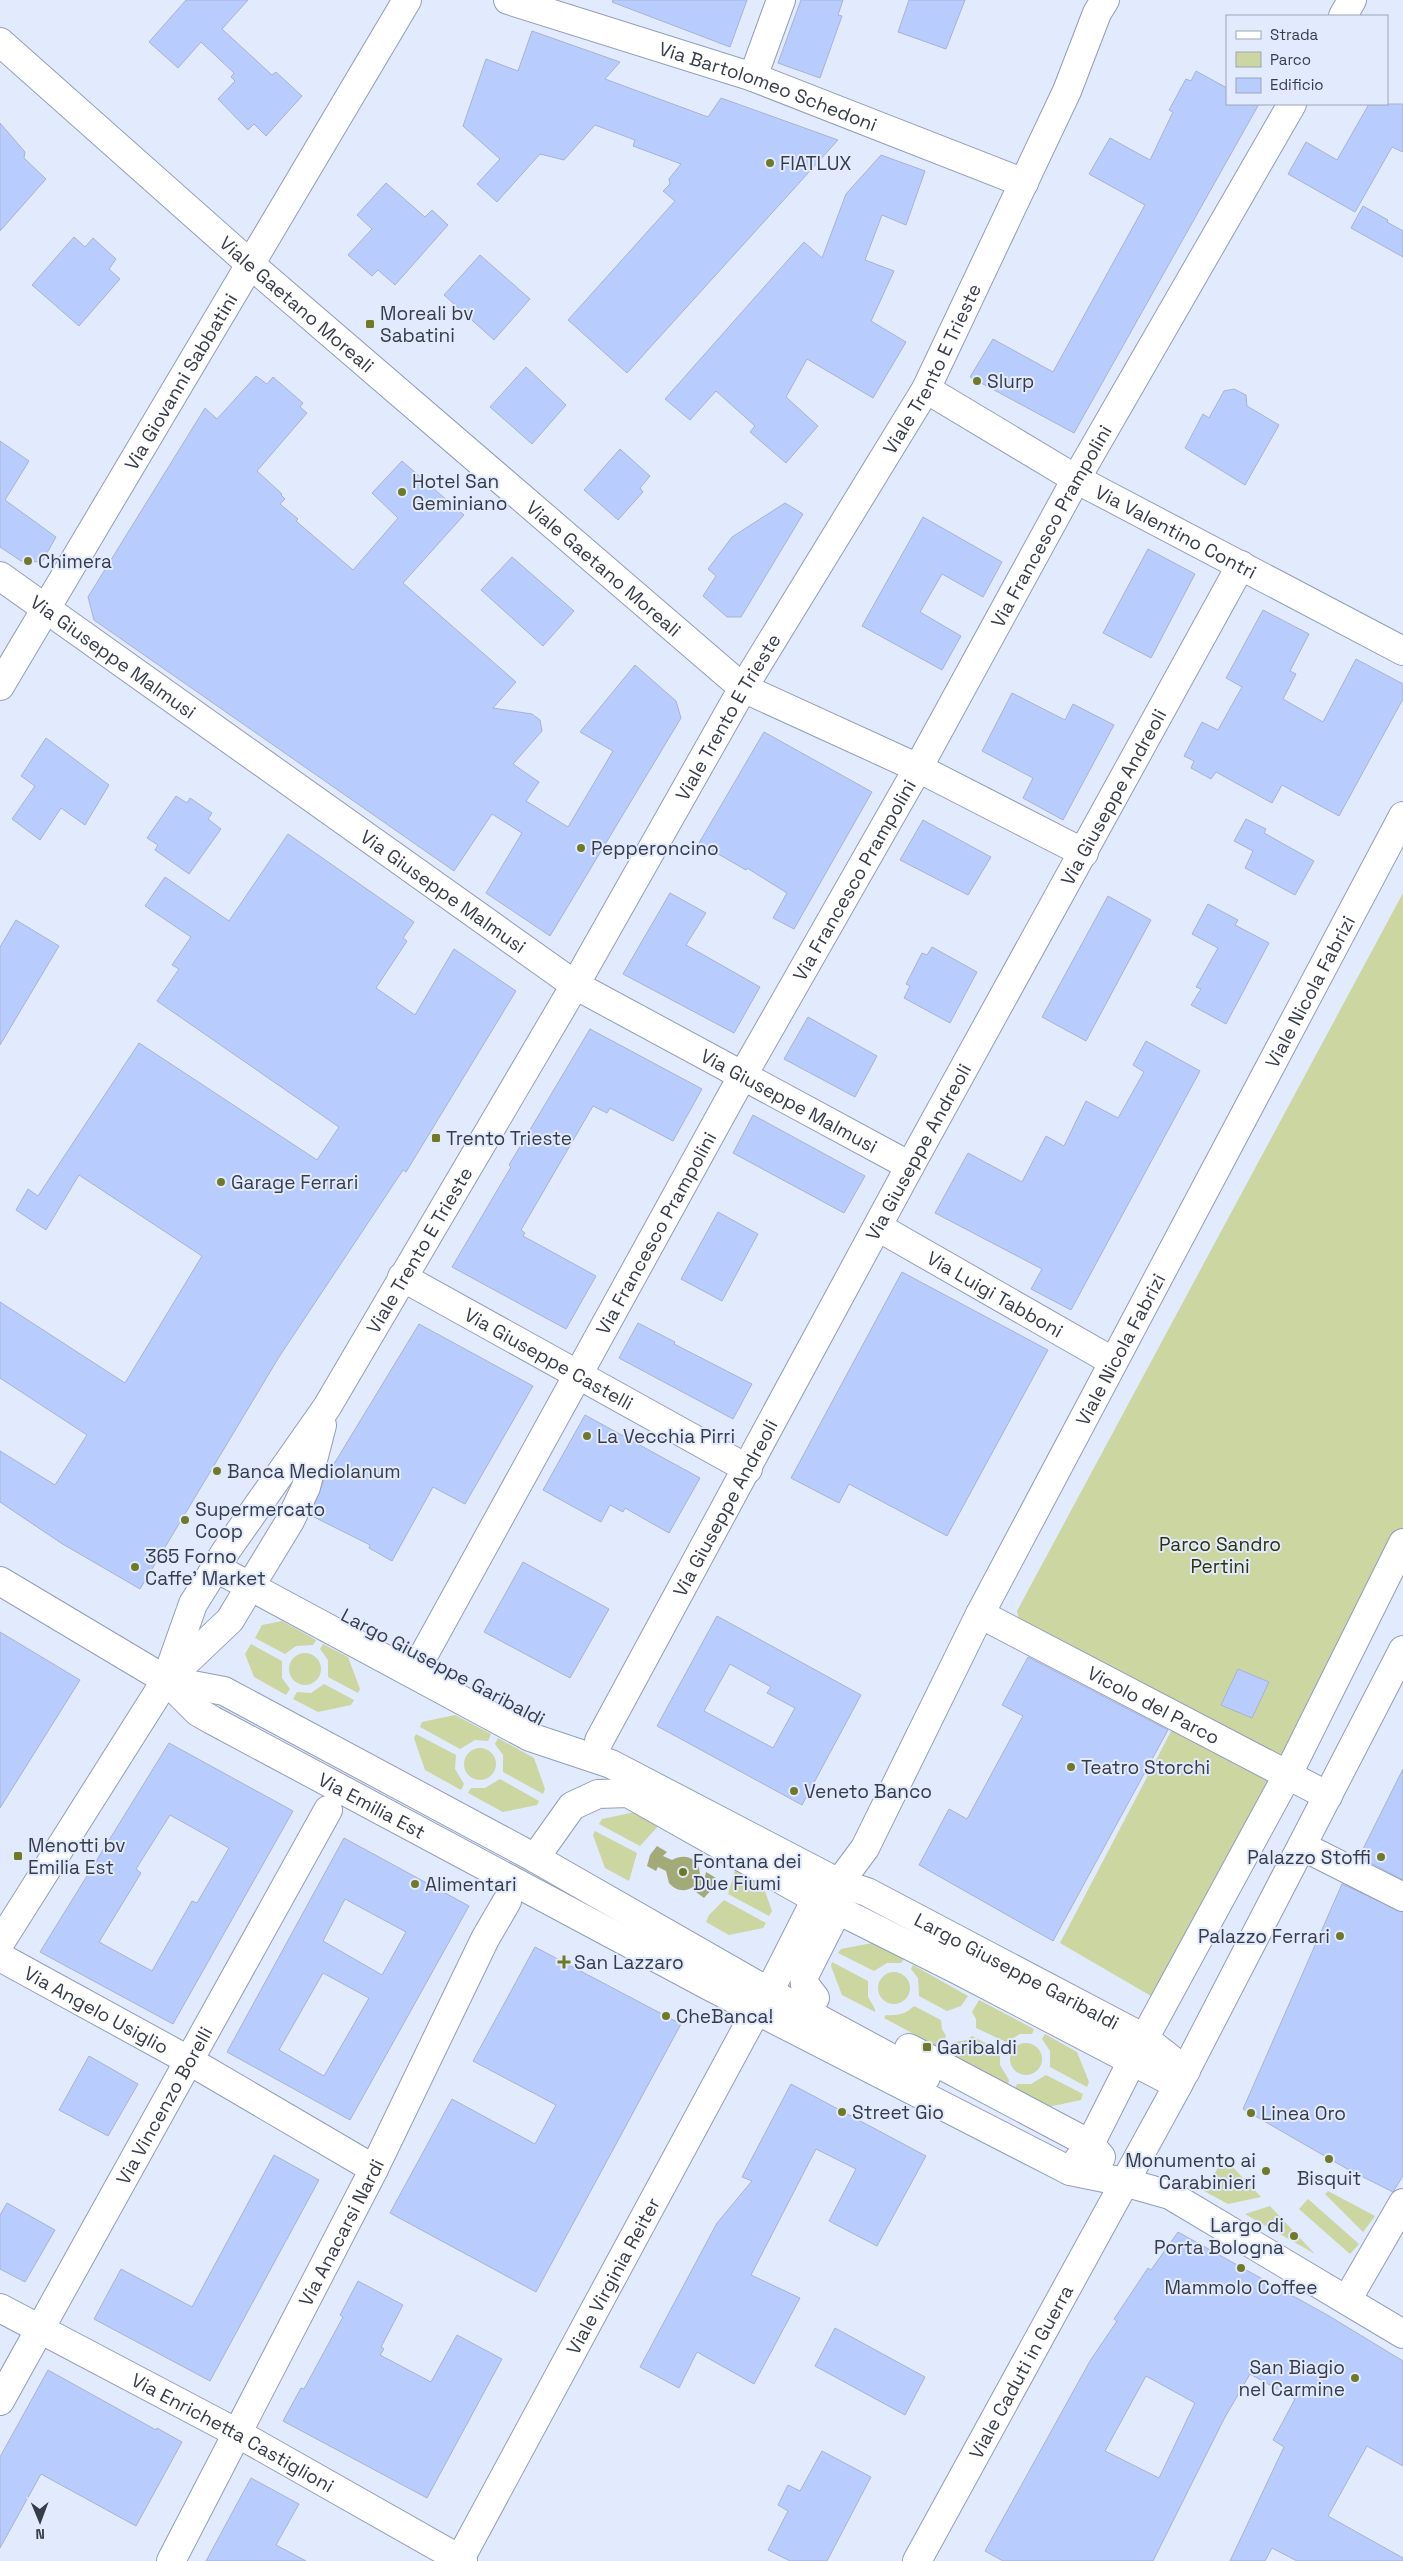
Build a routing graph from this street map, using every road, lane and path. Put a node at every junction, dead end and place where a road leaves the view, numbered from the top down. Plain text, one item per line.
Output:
1 (407, 0) edge
2 (508, 0) edge
3 (781, 0) edge
4 (1352, 0) edge
5 (1099, 4) edge
6 (1344, 15) edge
7 (0, 42) edge
8 (753, 77) junction
9 (1291, 105) edge
10 (1024, 183) junction
11 (250, 264) junction
12 (926, 389) junction
13 (1076, 479) junction
14 (1241, 565) junction
15 (0, 576) edge
16 (46, 607) junction
17 (1403, 651) edge
18 (0, 686) edge
19 (744, 688) junction
20 (918, 768) junction
21 (1403, 816) edge
22 (1084, 853) junction
23 (575, 985) junction
24 (743, 1076) junction
25 (910, 1166) junction
26 (878, 1228) junction
27 (402, 1277) junction
28 (1112, 1361) junction
29 (579, 1374) junction
30 (327, 1407) junction
31 (748, 1469) junction
32 (1403, 1544) edge
33 (221, 1560) junction
34 (256, 1577) junction
35 (0, 1581) edge
36 (980, 1614) junction
37 (1403, 1650) edge
38 (422, 1658) junction
39 (166, 1680) junction
40 (599, 1741) junction
41 (1288, 1774) junction
42 (1328, 1796) junction
43 (328, 1810) dead end
44 (1302, 1846) junction
45 (535, 1858) junction
46 (836, 1890) junction
47 (1403, 1896) edge
48 (507, 1901) dead end
49 (0, 1943) edge
50 (0, 1957) edge
51 (815, 1998) junction
52 (763, 2001) junction
53 (1138, 2049) junction
54 (188, 2060) junction
55 (1182, 2078) junction
56 (1080, 2158) junction
57 (374, 2170) junction
58 (1124, 2182) junction
59 (1401, 2212) edge
60 (1348, 2300) junction
61 (0, 2308) edge
62 (41, 2329) junction
63 (1403, 2334) edge
64 (0, 2401) edge
65 (237, 2433) junction
66 (461, 2560) edge
67 (170, 2561) edge
68 (917, 2561) edge

1 - 11 street, Via Giovanni Sabbatini
2 - 8 street, Via Bartolomeo Schedoni
3 - 8 street
4 - 6 street
5 - 10 street, Viale Trento E Trieste
7 - 11 street, Viale Gaetano Moreali
8 - 10 street, Via Bartolomeo Schedoni
9 - 13 street, Via Francesco Prampolini
10 - 12 street, Viale Trento E Trieste
11 - 16 street, Via Giovanni Sabbatini
11 - 19 street, Viale Gaetano Moreali
12 - 13 street, Via Valentino Contri
12 - 19 street, Viale Trento E Trieste
13 - 14 street, Via Valentino Contri
13 - 20 street, Via Francesco Prampolini
14 - 17 street, Via Valentino Contri
14 - 22 street, Via Giuseppe Andreoli
15 - 16 street, Via Giuseppe Malmusi
16 - 18 street, Via Giovanni Sabbatini
16 - 23 street, Via Giuseppe Malmusi
19 - 20 street, Viale Gaetano Moreali
19 - 23 street, Viale Trento E Trieste
20 - 22 street, Viale Gaetano Moreali
20 - 24 street, Via Francesco Prampolini
21 - 28 street, Viale Nicola Fabrizi
22 - 25 street, Via Giuseppe Andreoli
23 - 24 street, Via Giuseppe Malmusi
23 - 27 street, Viale Trento E Trieste
24 - 25 street, Via Giuseppe Malmusi
24 - 29 street, Via Francesco Prampolini
25 - 26 street, Via Giuseppe Andreoli
26 - 28 street, Via Luigi Tabboni
26 - 31 street, Via Giuseppe Andreoli
27 - 29 street, Via Giuseppe Castelli
27 - 30 street, Viale Trento E Trieste
28 - 36 street, Viale Nicola Fabrizi
29 - 31 street, Via Giuseppe Castelli
29 - 38 street, Via Francesco Prampolini
30 - 33 street, Viale Trento E Trieste
30 - 34 street, Viale Trento E Trieste
31 - 40 street, Via Giuseppe Andreoli
32 - 41 street
33 - 34 street, Largo Giuseppe Garibaldi
33 - 39 street, Viale Trento E Trieste
34 - 38 street, Largo Giuseppe Garibaldi
34 - 39 street, Viale Trento E Trieste
34 - 46 street, Largo Giuseppe Garibaldi
35 - 39 street, Via Emilia Est
36 - 41 street, Vicolo del Parco
36 - 46 street, Viale Nicola Fabrizi
37 - 42 street, Viale Caduti in Guerra
38 - 40 street, Largo Giuseppe Garibaldi
39 - 45 street
39 - 49 street
39 - 52 street, Via Emilia Est
40 - 46 street, Largo Giuseppe Garibaldi
41 - 42 street, Vicolo del Parco
41 - 53 street
42 - 44 street, Viale Caduti in Guerra
43 - 54 street, Via Vincenzo Borelli
44 - 47 street
44 - 55 street, Viale Caduti in Guerra
45 - 46 street, Largo Giuseppe Garibaldi
45 - 52 street
46 - 51 street
46 - 52 street
46 - 53 street, Largo Giuseppe Garibaldi
48 - 57 street, Via Anacarsi Nardi
50 - 54 street, Via Angelo Usiglio
51 - 52 street
51 - 56 street
52 - 56 street
52 - 66 street, Viale Virginia Reiter
53 - 55 street, Largo Giuseppe Garibaldi
53 - 56 street
54 - 57 street, Via Angelo Usiglio
54 - 62 street, Via Vincenzo Borelli
55 - 58 street, Viale Caduti in Guerra
56 - 58 street
57 - 65 street, Via Anacarsi Nardi
58 - 60 street
58 - 68 street, Viale Caduti in Guerra
59 - 60 street
60 - 63 street
61 - 62 street, Via Enrichetta Castiglioni
62 - 64 street, Via Vincenzo Borelli
62 - 65 street, Via Enrichetta Castiglioni
65 - 66 street, Via Enrichetta Castiglioni
65 - 67 street, Via Anacarsi Nardi

